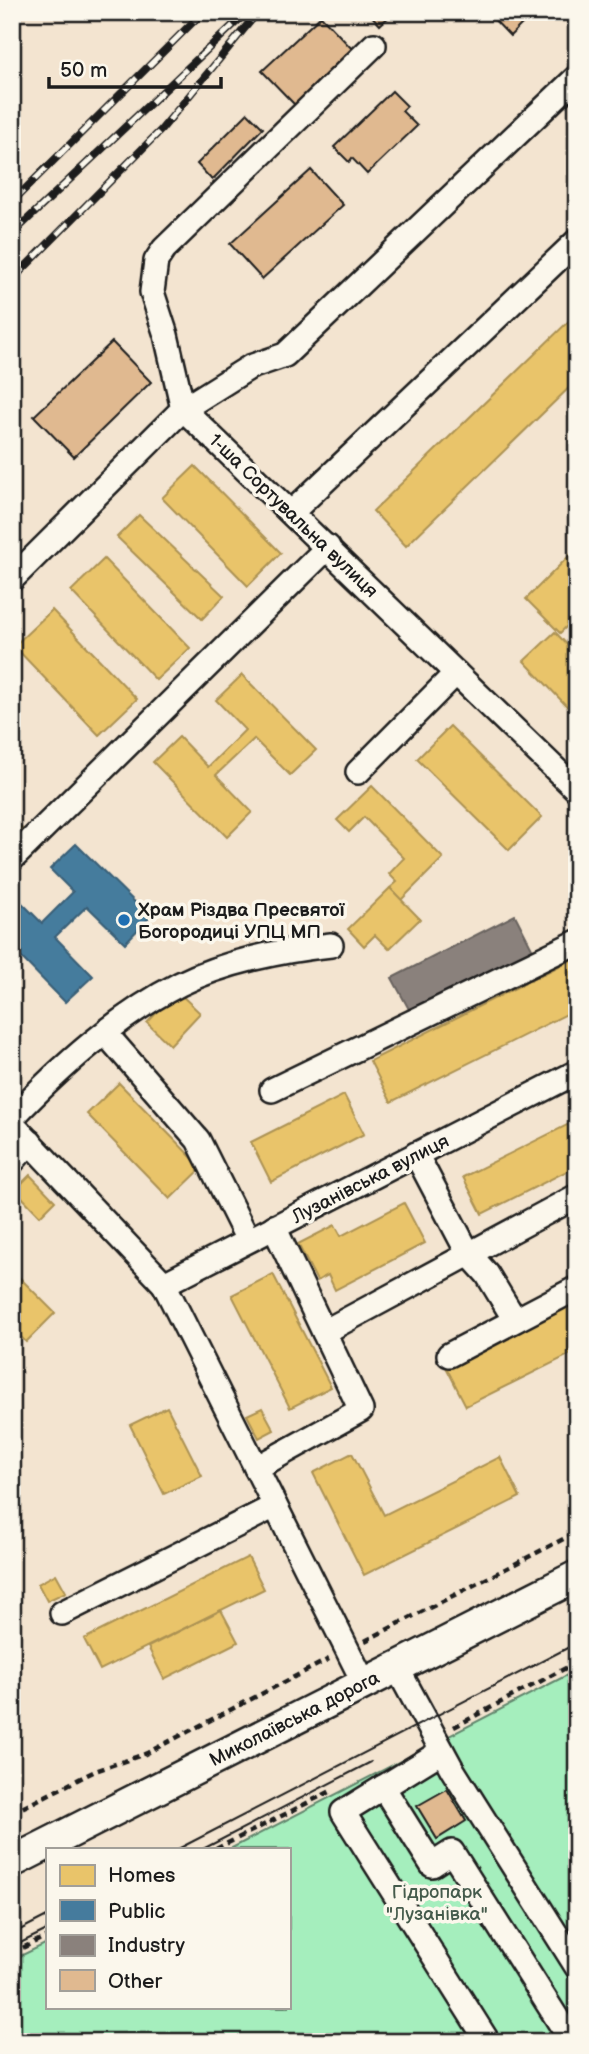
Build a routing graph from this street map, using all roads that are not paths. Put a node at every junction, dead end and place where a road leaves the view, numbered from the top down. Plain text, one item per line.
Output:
1 (374, 45) dead end
2 (577, 77) edge
3 (577, 241) edge
4 (183, 409) junction
5 (292, 513) junction
6 (328, 547) junction
7 (12, 579) edge
8 (456, 673) junction
9 (358, 772) dead end
10 (577, 790) edge
11 (12, 859) edge
12 (577, 942) edge
13 (331, 945) dead end
14 (106, 1034) junction
15 (577, 1072) edge
16 (272, 1090) dead end
17 (12, 1118) edge
18 (12, 1124) edge
19 (30, 1142) junction
20 (416, 1154) junction
21 (12, 1162) edge
22 (577, 1196) edge
23 (274, 1227) junction
24 (248, 1240) junction
25 (468, 1253) junction
26 (163, 1284) junction
27 (577, 1288) edge
28 (515, 1321) junction
29 (324, 1332) junction
30 (449, 1355) dead end
31 (256, 1468) junction
32 (275, 1506) junction
33 (577, 1576) edge
34 (62, 1613) dead end
35 (396, 1667) junction
36 (364, 1683) junction
37 (442, 1751) junction
38 (383, 1787) junction
39 (12, 1862) edge
40 (577, 1967) edge
41 (488, 2042) edge
42 (572, 2042) edge

1 - 4 street
2 - 4 street
3 - 5 street
4 - 5 street, 1-ша Сортувальна вулиця
4 - 7 street
5 - 6 street, 1-ша Сортувальна вулиця
6 - 8 street, 1-ша Сортувальна вулиця
6 - 11 street
8 - 9 street
8 - 10 street, 1-ша Сортувальна вулиця
12 - 16 street
13 - 14 street
14 - 17 street
14 - 24 street
15 - 20 street, Лузанівська вулиця
18 - 19 street
19 - 21 street
19 - 26 street
20 - 23 street, Лузанівська вулиця
20 - 25 street
22 - 25 street
23 - 24 street, Лузанівська вулиця
23 - 29 street
24 - 26 street, Лузанівська вулиця
25 - 28 street
25 - 29 street
26 - 31 street
27 - 28 street
28 - 30 street
29 - 31 street
31 - 32 street
32 - 34 street
32 - 36 street
33 - 35 main road, Миколаївська дорога
35 - 36 main road, Миколаївська дорога
35 - 37 street
36 - 39 main road, Миколаївська дорога
37 - 38 street
37 - 40 street
38 - 41 street
38 - 42 street

